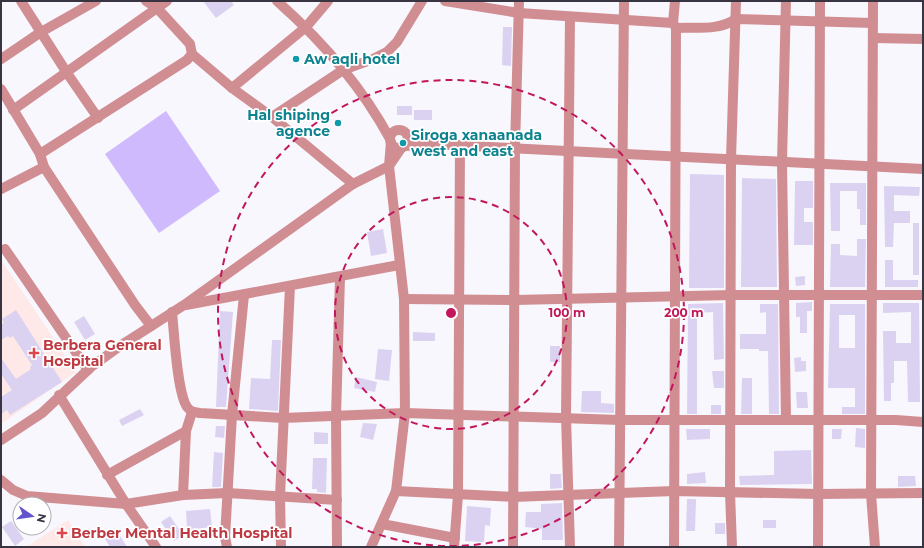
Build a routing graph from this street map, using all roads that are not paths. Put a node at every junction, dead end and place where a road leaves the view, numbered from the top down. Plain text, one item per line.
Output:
1 (21, 1) edge
2 (96, 1) edge
3 (146, 1) edge
4 (167, 1) edge
5 (276, 1) edge
6 (328, 1) edge
7 (422, 1) edge
8 (445, 1) edge
9 (519, 1) edge
10 (624, 1) edge
11 (675, 1) edge
12 (736, 1) edge
13 (786, 1) edge
14 (820, 1) edge
15 (873, 1) edge
16 (457, 2) edge
17 (157, 8) junction
18 (519, 13) junction
19 (570, 17) junction
20 (736, 19) junction
21 (624, 21) junction
22 (785, 21) junction
23 (819, 21) junction
24 (873, 23) junction
25 (675, 26) junction
26 (306, 27) junction
27 (41, 32) junction
28 (873, 38) junction
29 (923, 39) edge
30 (192, 54) junction
31 (1, 59) edge
32 (343, 70) junction
33 (66, 73) junction
34 (232, 88) junction
35 (1, 89) edge
36 (13, 110) junction
37 (272, 117) junction
38 (98, 118) junction
39 (378, 118) junction
40 (403, 133) junction
41 (390, 141) junction
42 (430, 144) junction
43 (460, 145) junction
44 (403, 146) junction
45 (515, 148) junction
46 (569, 151) junction
47 (40, 154) junction
48 (623, 154) junction
49 (675, 156) junction
50 (731, 159) junction
51 (782, 162) junction
52 (818, 164) junction
53 (389, 166) junction
54 (872, 166) junction
55 (44, 167) junction
56 (923, 169) edge
57 (353, 184) junction
58 (1, 189) edge
59 (4, 249) dead end
60 (399, 266) junction
61 (340, 277) junction
62 (290, 286) junction
63 (244, 295) junction
64 (732, 295) junction
65 (820, 295) junction
66 (870, 295) junction
67 (675, 296) junction
68 (785, 296) junction
69 (923, 296) edge
70 (622, 297) junction
71 (404, 299) junction
72 (567, 299) junction
73 (460, 300) junction
74 (516, 300) junction
75 (184, 305) junction
76 (172, 312) junction
77 (150, 326) junction
78 (88, 370) junction
79 (59, 395) junction
80 (192, 412) junction
81 (405, 413) junction
82 (232, 415) junction
83 (458, 415) junction
84 (336, 416) junction
85 (566, 417) junction
86 (283, 418) junction
87 (513, 418) junction
88 (620, 420) junction
89 (786, 420) junction
90 (818, 420) junction
91 (674, 421) junction
92 (730, 421) junction
93 (872, 421) junction
94 (923, 422) edge
95 (186, 431) junction
96 (1, 440) edge
97 (107, 475) junction
98 (1, 480) edge
99 (396, 490) junction
100 (674, 491) junction
101 (620, 492) junction
102 (730, 492) junction
103 (227, 493) junction
104 (923, 493) edge
105 (818, 494) junction
106 (871, 494) junction
107 (183, 495) junction
108 (568, 495) junction
109 (280, 496) junction
110 (458, 496) junction
111 (513, 497) junction
112 (337, 500) junction
113 (126, 504) junction
114 (382, 524) junction
115 (454, 543) edge
116 (156, 547) edge
117 (227, 547) edge
118 (281, 547) edge
119 (336, 547) edge
120 (371, 547) edge
121 (513, 547) edge
122 (570, 547) edge
123 (619, 547) edge
124 (674, 547) edge
125 (732, 547) edge
126 (818, 547) edge
127 (876, 547) edge

1 - 27 street
2 - 27 street
3 - 17 street
4 - 17 street
5 - 26 street
6 - 26 street
7 - 32 street
8 - 16 street
9 - 18 street
10 - 21 street
11 - 25 street
12 - 20 street
13 - 22 street
14 - 23 street
15 - 24 street
16 - 18 street
17 - 30 street
17 - 33 street
18 - 19 street
18 - 45 street
19 - 21 street
19 - 46 street
20 - 22 street
20 - 25 street
20 - 50 street
21 - 25 street
21 - 48 street
22 - 23 street
22 - 51 street
23 - 24 street
23 - 52 street
24 - 28 street
25 - 49 street
26 - 32 street
26 - 34 street
27 - 31 street
27 - 33 street
28 - 29 street
28 - 54 street
30 - 34 street
30 - 38 street
32 - 37 street
32 - 39 street
33 - 36 street
33 - 38 street
34 - 37 street
35 - 36 street
36 - 47 street
37 - 57 street
38 - 47 street
39 - 40 street
39 - 41 street
40 - 41 street
40 - 42 street
40 - 44 street
41 - 44 street
41 - 53 street
42 - 43 street
42 - 44 street
43 - 45 street
43 - 73 street
44 - 53 street
45 - 46 street
45 - 74 street
46 - 48 street
46 - 72 street
47 - 55 street
48 - 49 street
48 - 70 street
49 - 50 street
49 - 67 street
50 - 51 street
50 - 64 street
51 - 52 street
51 - 68 street
52 - 54 street
52 - 65 street
53 - 57 street
53 - 60 street
54 - 56 street
54 - 66 street
55 - 58 street
55 - 77 street
57 - 75 street
59 - 78 street
60 - 61 street
60 - 71 street
61 - 62 street
61 - 84 street
62 - 63 street
62 - 86 street
63 - 75 street
63 - 82 street
64 - 67 street
64 - 68 street
64 - 92 street
65 - 66 street
65 - 68 street
65 - 90 street
66 - 69 street
66 - 93 street
67 - 70 street
67 - 91 street
68 - 89 street
70 - 72 street
70 - 88 street
71 - 73 street
71 - 81 street
72 - 74 street
72 - 85 street
73 - 74 street
73 - 83 street
74 - 87 street
75 - 76 street
76 - 77 street
76 - 80 street
77 - 78 street
78 - 79 street
79 - 96 street
79 - 97 street
80 - 82 street
80 - 95 street
81 - 83 street
81 - 84 street
81 - 99 street
82 - 86 street
82 - 103 street
83 - 87 street
83 - 110 street
84 - 86 street
84 - 112 street
85 - 87 street
85 - 88 street
85 - 108 street
86 - 109 street
87 - 111 street
88 - 91 street
88 - 101 street
89 - 90 street
89 - 92 street
90 - 93 street
90 - 105 street
91 - 92 street
91 - 100 street
92 - 102 street
93 - 94 street
93 - 106 street
95 - 97 street
95 - 107 street
97 - 113 street
98 - 113 street
99 - 110 street
99 - 114 street
100 - 101 street
100 - 102 street
100 - 124 street
101 - 108 street
101 - 123 street
102 - 105 street
102 - 125 street
103 - 107 street
103 - 109 street
103 - 117 street
104 - 106 street
105 - 106 street
105 - 126 street
106 - 127 street
107 - 113 street
108 - 111 street
108 - 122 street
109 - 112 street
109 - 118 street
110 - 111 street
110 - 115 street
111 - 121 street
112 - 119 street
113 - 116 street
114 - 115 street
114 - 120 street

